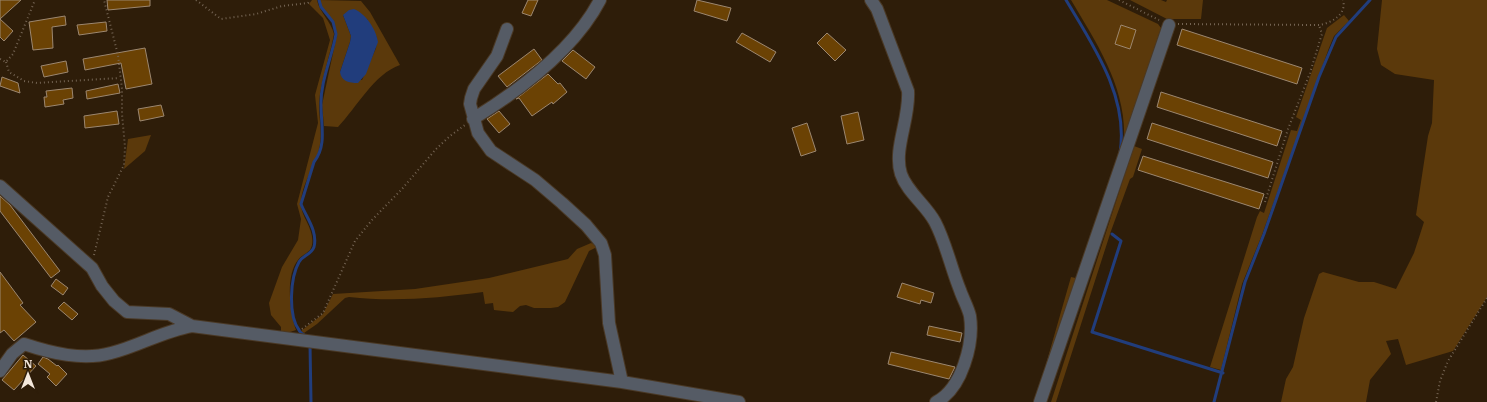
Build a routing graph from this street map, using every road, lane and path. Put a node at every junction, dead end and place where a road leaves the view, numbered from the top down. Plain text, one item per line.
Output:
1 (35, 0) edge
2 (104, 0) edge
3 (196, 0) edge
4 (310, 0) edge
5 (600, 0) edge
6 (871, 0) edge
7 (1119, 0) edge
8 (1343, 0) edge
9 (1169, 25) junction
10 (1319, 25) junction
11 (507, 29) dead end
12 (0, 59) edge
13 (6, 62) junction
14 (119, 78) junction
15 (473, 120) junction
16 (0, 186) edge
17 (1265, 202) dead end
18 (92, 268) junction
19 (1487, 298) edge
20 (192, 326) junction
21 (299, 331) dead end
22 (0, 371) edge
23 (622, 382) junction
24 (739, 402) edge
25 (936, 402) edge
26 (1040, 402) edge
27 (1436, 402) edge

1 - 13 path
2 - 14 path
3 - 4 path
5 - 15 street
6 - 25 street
7 - 9 path
8 - 10 path
9 - 10 path
9 - 26 street
10 - 17 path
11 - 15 street
12 - 13 path
13 - 14 path
14 - 18 path
15 - 21 path
15 - 23 street
16 - 18 street
18 - 20 street
19 - 27 path
20 - 22 street
20 - 23 street
23 - 24 street

